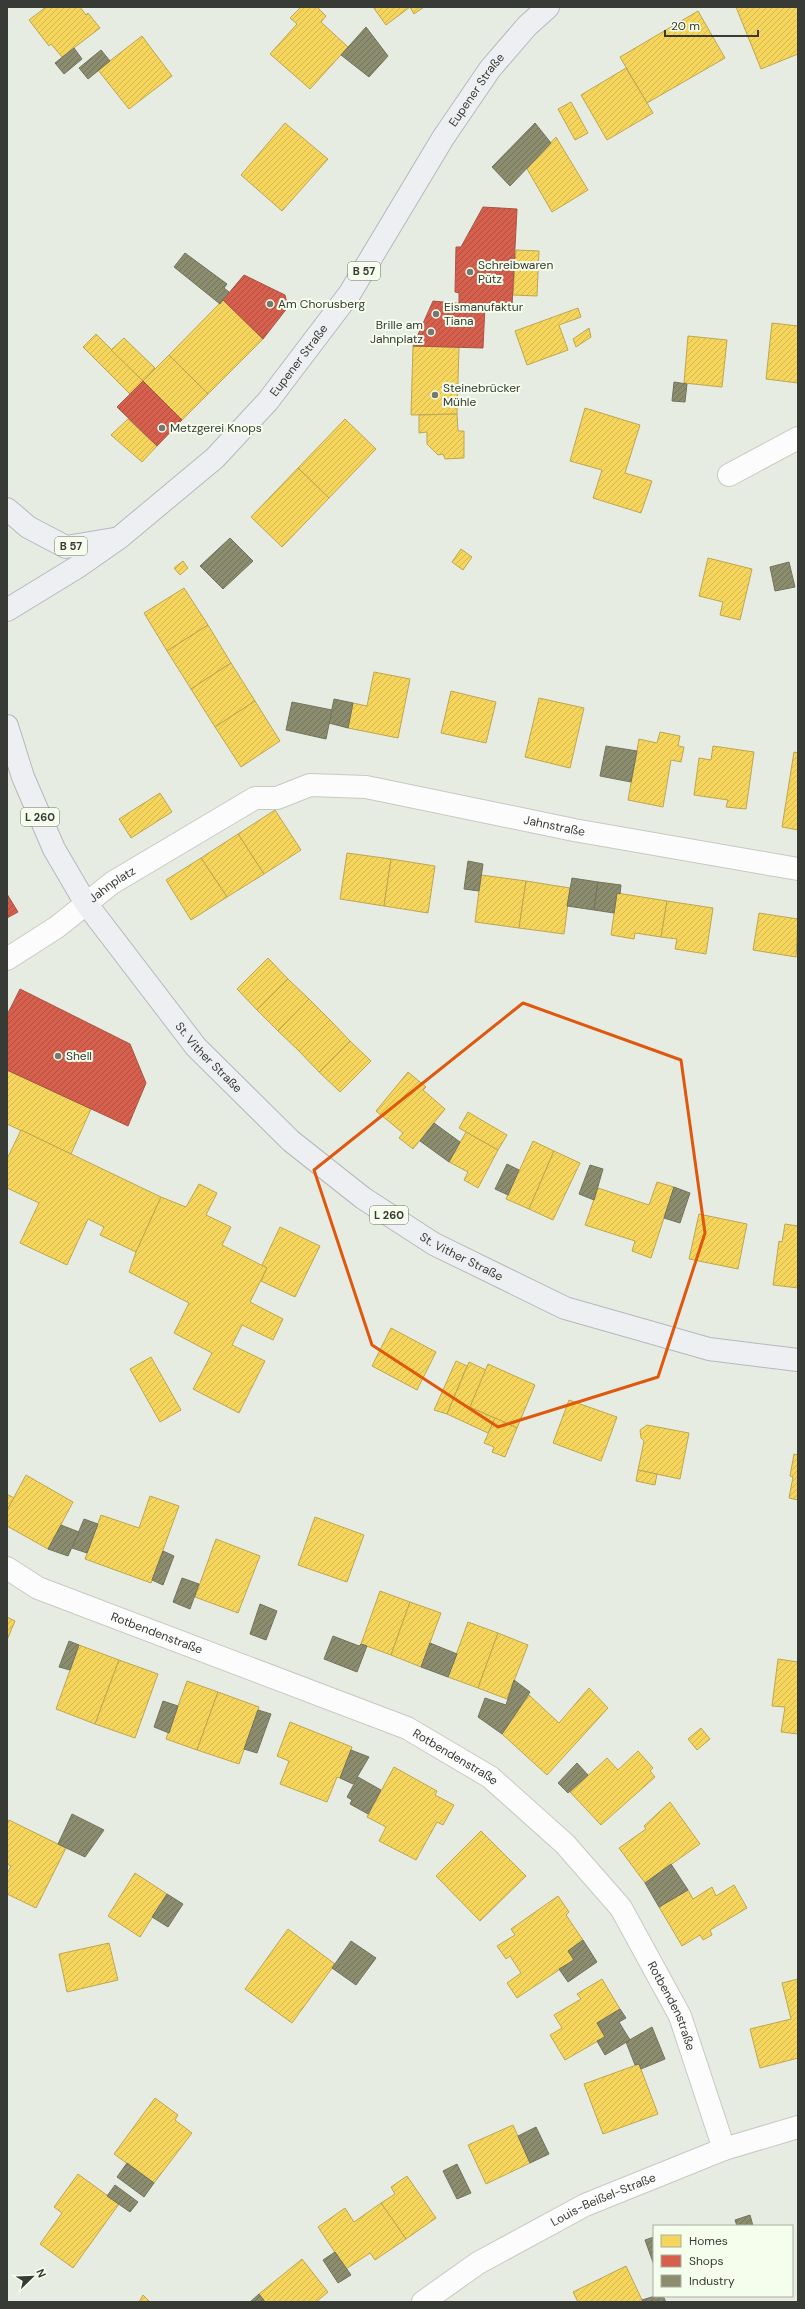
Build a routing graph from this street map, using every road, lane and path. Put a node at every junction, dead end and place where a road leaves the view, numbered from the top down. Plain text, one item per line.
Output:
1 (548, 7) edge
2 (798, 438) edge
3 (729, 475) dead end
4 (7, 510) edge
5 (119, 538) junction
6 (7, 610) edge
7 (7, 726) edge
8 (310, 785) joint
9 (798, 869) edge
10 (86, 902) junction
11 (7, 959) edge
12 (798, 1360) edge
13 (7, 1568) edge
14 (798, 2127) edge
15 (724, 2148) junction
16 (423, 2302) edge

1 - 5 main road, Eupener Straße / B 57
2 - 3 street
4 - 5 main road, B 57
5 - 6 main road, Eupener Straße / B 57
7 - 10 main road, Jahnplatz / L 260
8 - 9 street, Jahnstraße
8 - 10 street, Jahnplatz
10 - 11 street
10 - 12 main road, St. Vither Straße / L 260
13 - 15 street, Rotbendenstraße
14 - 15 street, Louis-Beißel-Straße
15 - 16 street, Louis-Beißel-Straße

